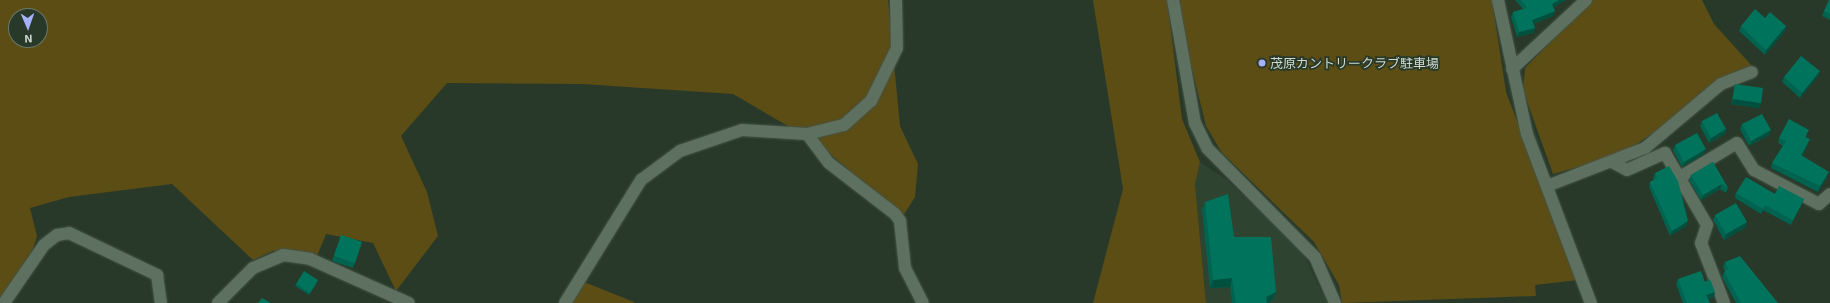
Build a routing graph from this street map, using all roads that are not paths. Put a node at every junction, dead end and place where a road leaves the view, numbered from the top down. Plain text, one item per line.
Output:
1 (896, 0) edge
2 (1173, 0) edge
3 (1498, 0) edge
4 (1586, 0) edge
5 (1512, 69) junction
6 (1752, 72) dead end
7 (807, 134) junction
8 (1612, 162) junction
9 (1680, 177) junction
10 (1547, 186) junction
11 (1830, 194) edge
12 (4, 303) edge
13 (161, 303) edge
14 (218, 303) edge
15 (409, 303) edge
16 (565, 303) edge
17 (923, 303) edge
18 (1335, 303) edge
19 (1591, 303) edge
20 (1724, 303) edge

1 - 7 street
2 - 18 street
3 - 5 street
4 - 5 street
5 - 10 street
6 - 8 street
7 - 16 street
7 - 17 street
8 - 9 street
8 - 10 street
9 - 11 street
9 - 20 street
10 - 19 street
12 - 13 street
14 - 15 street

